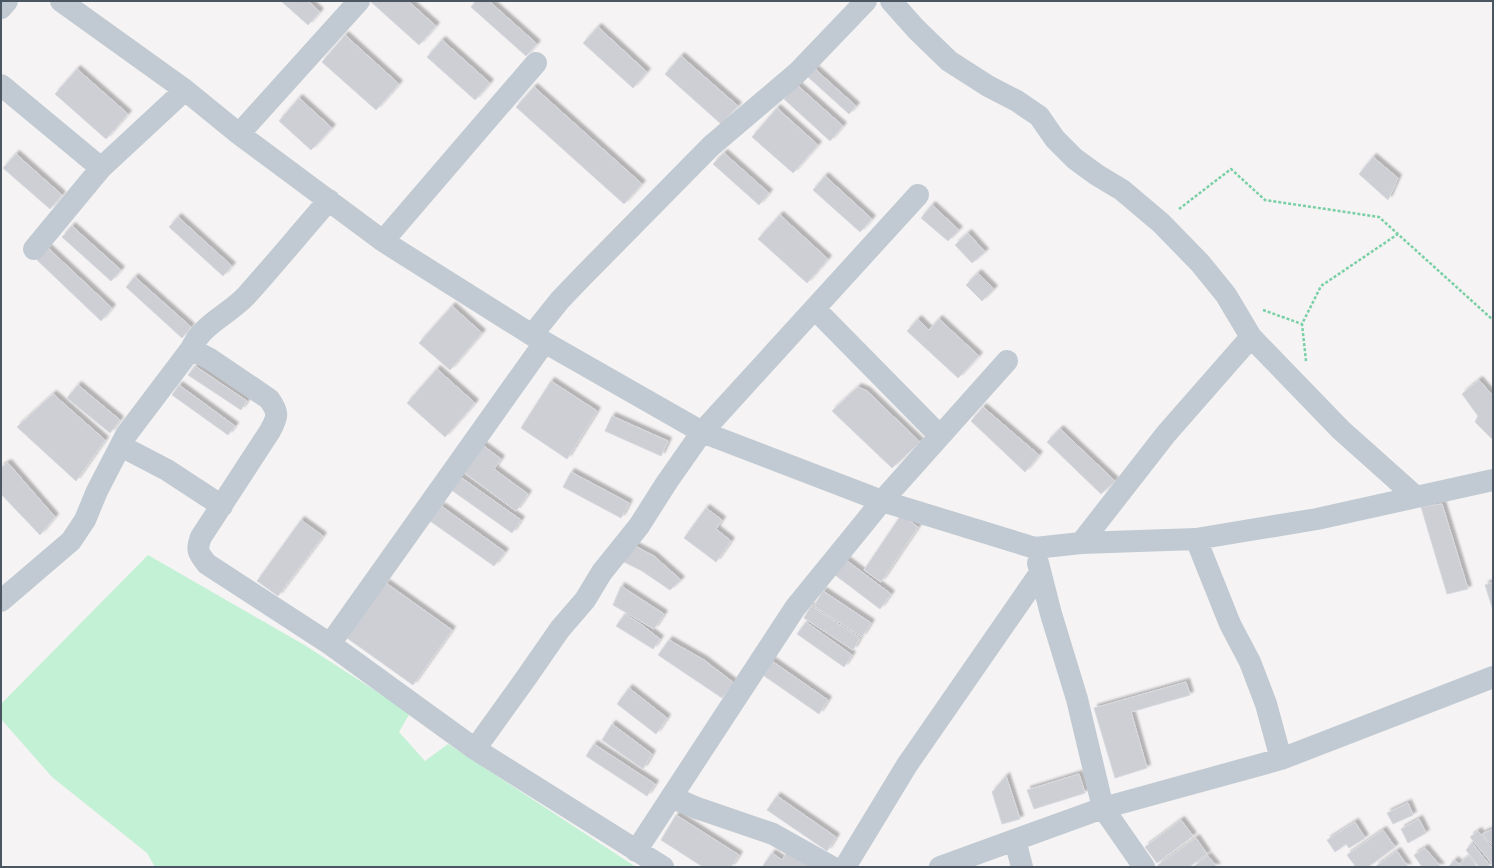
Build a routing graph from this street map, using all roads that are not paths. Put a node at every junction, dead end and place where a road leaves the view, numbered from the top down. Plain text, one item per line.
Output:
1 (7, 1) edge
2 (62, 1) edge
3 (359, 1) edge
4 (866, 1) edge
5 (891, 1) edge
6 (1, 8) edge
7 (536, 63) dead end
8 (1, 85) edge
9 (185, 90) junction
10 (240, 134) junction
11 (101, 168) junction
12 (918, 195) dead end
13 (329, 200) junction
14 (383, 241) junction
15 (34, 249) dead end
16 (815, 309) junction
17 (1251, 337) junction
18 (538, 339) junction
19 (191, 349) junction
20 (1006, 362) dead end
21 (702, 432) junction
22 (940, 436) junction
23 (121, 446) junction
24 (1493, 480) edge
25 (1416, 497) junction
26 (882, 501) junction
27 (222, 506) junction
28 (1196, 539) junction
29 (1081, 543) junction
30 (1035, 548) junction
31 (1040, 573) junction
32 (1, 600) edge
33 (330, 644) junction
34 (1493, 677) edge
35 (475, 749) junction
36 (1281, 759) junction
37 (671, 797) junction
38 (1103, 808) junction
39 (1015, 840) junction
40 (636, 851) junction
41 (663, 867) edge
42 (832, 867) edge
43 (845, 867) edge
44 (940, 867) edge
45 (1022, 867) edge
46 (1144, 867) edge

1 - 6 street
2 - 9 street
3 - 10 street
4 - 18 street
5 - 17 street
7 - 14 street
8 - 11 street
9 - 10 street
9 - 11 street
10 - 13 street
11 - 15 street
12 - 16 street
13 - 14 street
13 - 19 street
14 - 18 street
16 - 21 street
16 - 22 street
17 - 25 street
17 - 29 street
18 - 21 street
18 - 33 street
19 - 23 street
19 - 27 street
20 - 22 street
21 - 26 street
21 - 35 street
22 - 26 street
23 - 27 street
23 - 32 street
24 - 25 street
25 - 28 street
26 - 30 street
26 - 37 street
27 - 33 street
28 - 29 street
28 - 36 street
29 - 30 street
30 - 31 street
31 - 38 street
31 - 43 street
33 - 35 street
34 - 36 street
35 - 40 street
36 - 38 street
37 - 40 street
37 - 42 street
38 - 39 street
38 - 46 street
39 - 44 street
39 - 45 street
40 - 41 street

